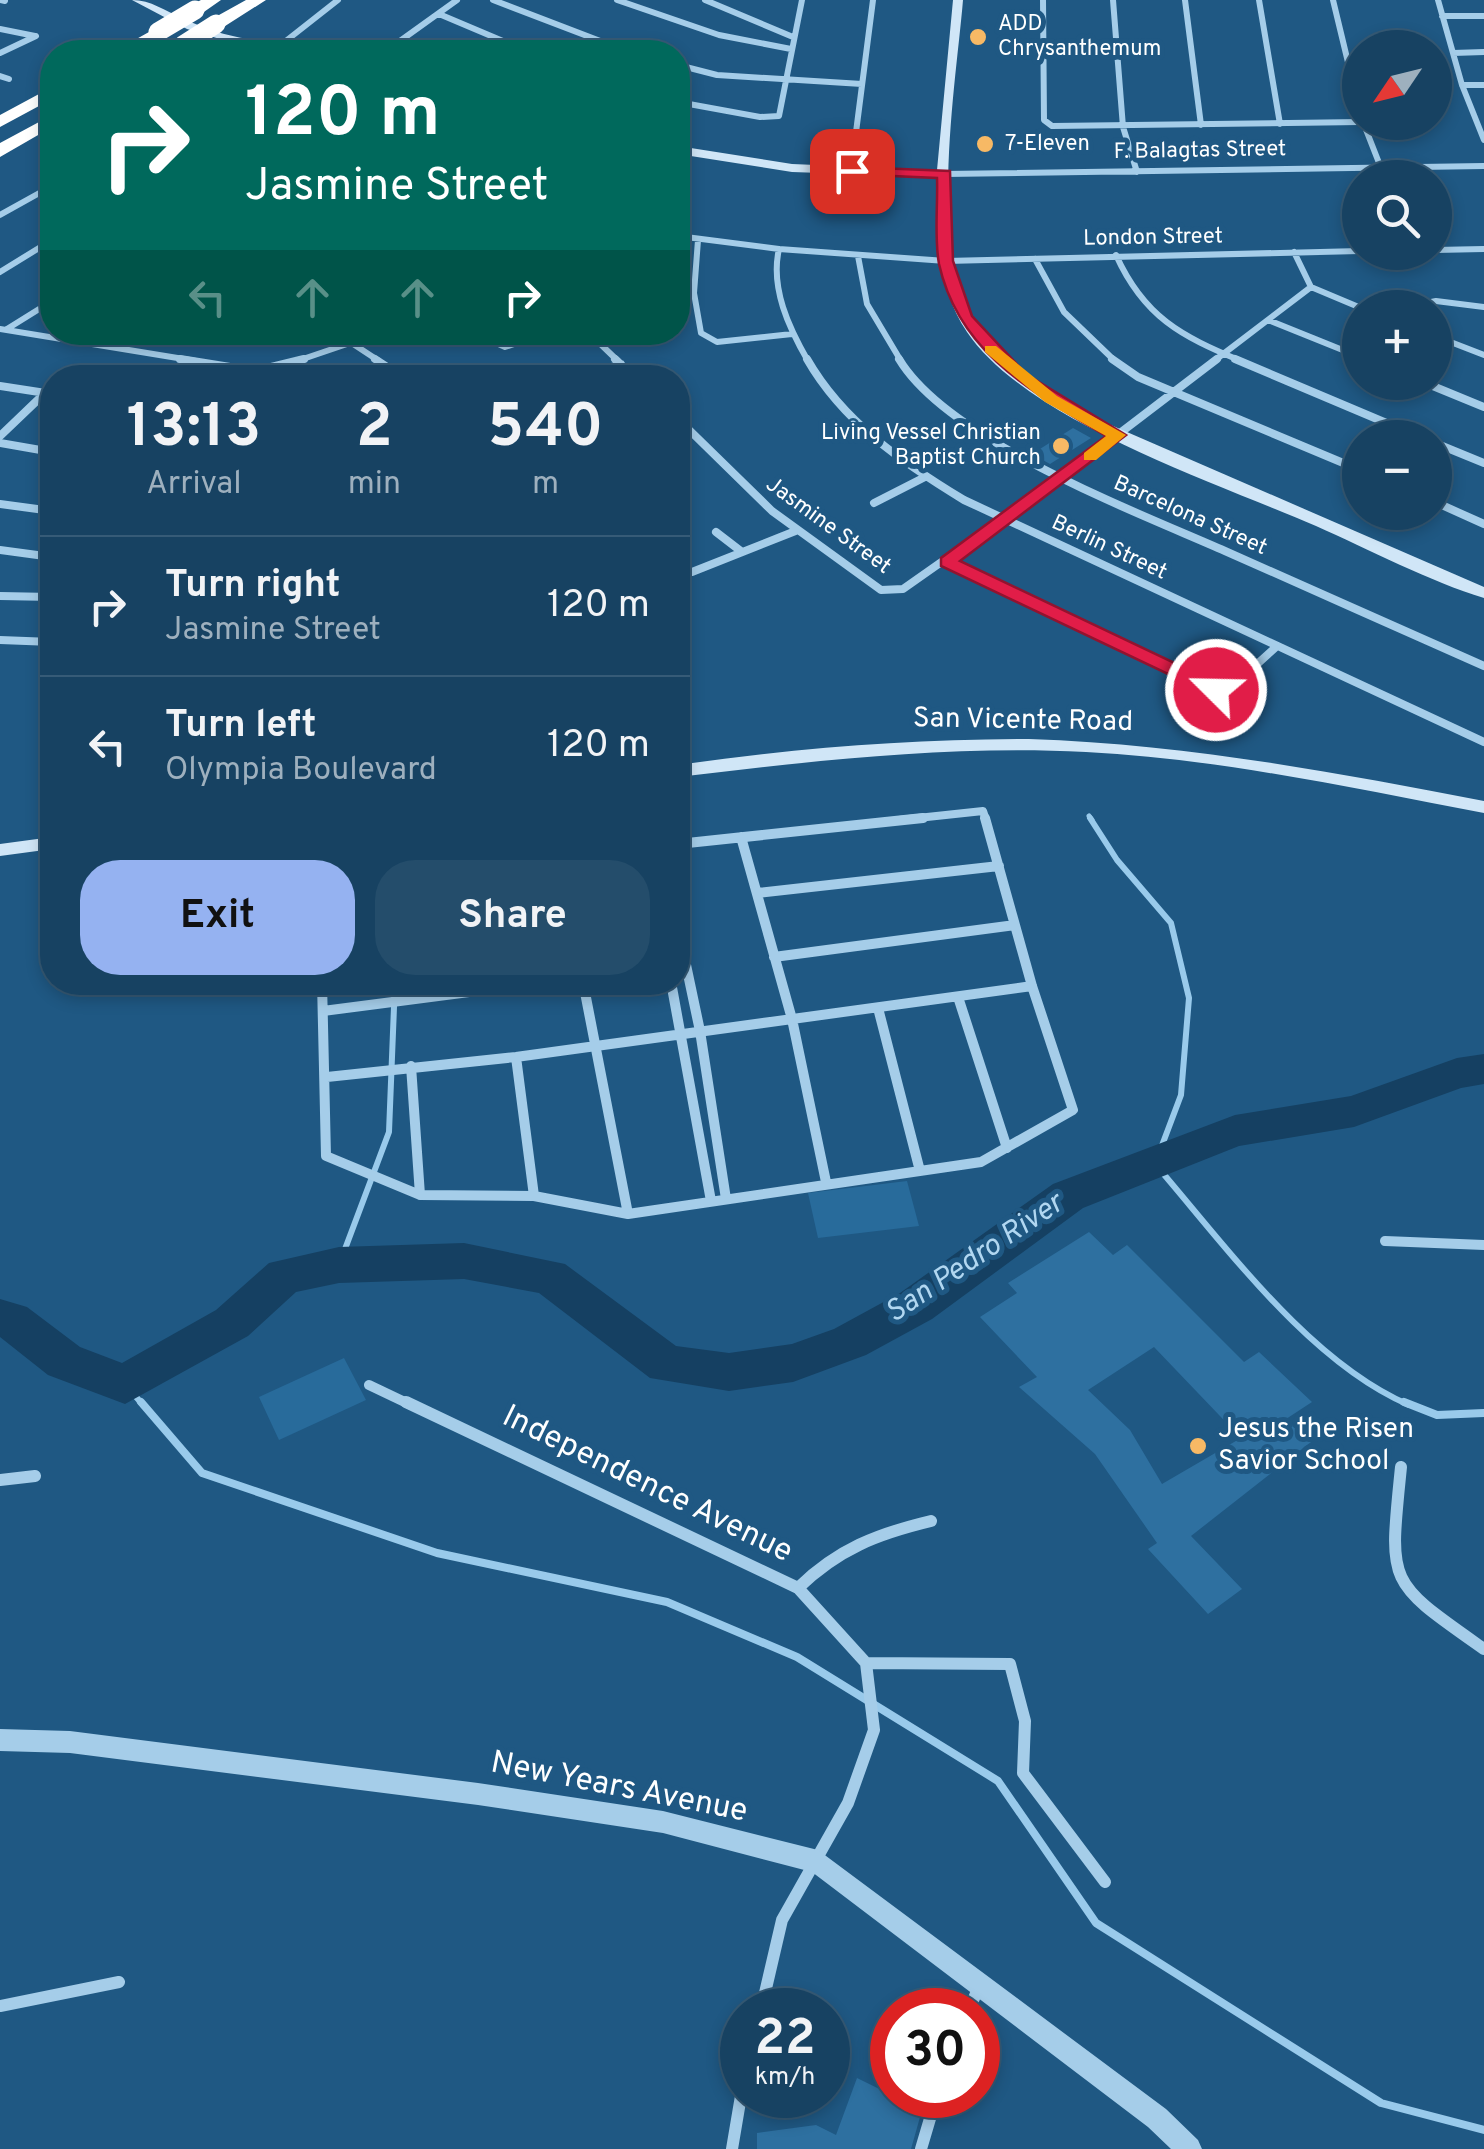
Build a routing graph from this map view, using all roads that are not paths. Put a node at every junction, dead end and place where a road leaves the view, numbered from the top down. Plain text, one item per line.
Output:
1 (138, 0) edge
2 (213, 0) edge
3 (258, 0) edge
4 (338, 0) edge
5 (457, 0) edge
6 (494, 0) edge
7 (617, 0) edge
8 (705, 0) edge
9 (802, 0) edge
10 (873, 0) edge
11 (958, 0) edge
12 (1043, 0) edge
13 (1113, 0) edge
14 (1185, 0) edge
15 (1259, 0) edge
16 (1333, 0) edge
17 (1438, 0) edge
18 (439, 14) junction
19 (1442, 16) junction
20 (1484, 16) edge
21 (162, 24) junction
22 (0, 29) edge
23 (793, 37) junction
24 (1342, 37) edge
25 (139, 40) edge
26 (189, 40) edge
27 (245, 40) edge
28 (287, 40) edge
29 (404, 40) edge
30 (501, 40) edge
31 (598, 40) edge
32 (791, 49) junction
33 (0, 52) edge
34 (1484, 52) edge
35 (1453, 53) junction
36 (690, 69) edge
37 (0, 76) edge
38 (9, 79) dead end
39 (786, 81) junction
40 (862, 84) junction
41 (1462, 85) junction
42 (1484, 85) edge
43 (40, 99) edge
44 (690, 104) edge
45 (1474, 120) junction
46 (1484, 120) edge
47 (0, 122) edge
48 (1342, 122) edge
49 (1280, 124) junction
50 (1200, 125) junction
51 (40, 127) edge
52 (1123, 127) junction
53 (1484, 140) edge
54 (0, 150) edge
55 (690, 152) edge
56 (1484, 166) edge
57 (1452, 167) edge
58 (1342, 169) edge
59 (852, 171) junction
60 (1138, 172) junction
61 (944, 174) junction
62 (40, 193) edge
63 (0, 215) edge
64 (690, 238) edge
65 (698, 240) junction
66 (40, 247) edge
67 (779, 249) junction
68 (1484, 249) edge
69 (1452, 250) edge
70 (1342, 251) edge
71 (1294, 252) junction
72 (1116, 255) junction
73 (858, 256) junction
74 (1034, 259) junction
75 (946, 261) junction
76 (0, 272) edge
77 (1311, 287) junction
78 (1342, 300) edge
79 (1452, 303) edge
80 (1484, 307) edge
81 (40, 308) edge
82 (1268, 320) junction
83 (3, 329) edge
84 (792, 334) junction
85 (40, 335) edge
86 (1452, 343) edge
87 (102, 345) edge
88 (344, 345) edge
89 (353, 345) edge
90 (601, 345) edge
91 (1342, 350) edge
92 (1220, 355) junction
93 (1484, 355) edge
94 (621, 364) joint
95 (227, 365) edge
96 (282, 365) edge
97 (384, 365) edge
98 (618, 365) edge
99 (0, 386) edge
100 (1172, 392) junction
101 (40, 393) edge
102 (1452, 394) edge
103 (40, 402) edge
104 (1484, 407) edge
105 (1378, 420) edge
106 (690, 431) edge
107 (1118, 435) junction
108 (0, 440) edge
109 (40, 449) edge
110 (1452, 450) edge
111 (1342, 463) edge
112 (1484, 463) edge
113 (925, 477) junction
114 (1061, 478) junction
115 (874, 503) dead end
116 (0, 504) edge
117 (40, 509) edge
118 (1452, 510) edge
119 (1005, 520) junction
120 (1484, 524) edge
121 (798, 530) junction
122 (716, 532) dead end
123 (0, 550) edge
124 (742, 552) junction
125 (40, 555) edge
126 (947, 562) junction
127 (692, 572) dead end
128 (1484, 594) edge
129 (0, 596) edge
130 (40, 597) edge
131 (0, 640) edge
132 (40, 642) edge
133 (1277, 646) junction
134 (1484, 666) edge
135 (1484, 742) edge
136 (690, 769) edge
137 (1484, 807) edge
138 (741, 837) junction
139 (690, 843) edge
140 (40, 844) edge
141 (0, 850) edge
142 (998, 866) junction
143 (757, 893) junction
144 (1015, 925) junction
145 (774, 958) junction
146 (690, 984) edge
147 (1032, 986) junction
148 (323, 995) edge
149 (446, 995) edge
150 (586, 995) edge
151 (674, 995) edge
152 (958, 997) junction
153 (878, 1008) junction
154 (324, 1011) junction
155 (792, 1019) junction
156 (700, 1031) junction
157 (682, 1034) junction
158 (595, 1045) junction
159 (516, 1057) junction
160 (411, 1066) junction
161 (327, 1077) junction
162 (1007, 1148) junction
163 (920, 1171) junction
164 (826, 1182) junction
165 (420, 1195) junction
166 (534, 1196) junction
167 (726, 1199) junction
168 (711, 1201) junction
169 (628, 1214) junction
170 (1385, 1241) dead end
171 (1484, 1246) edge
172 (370, 1385) dead end
173 (1401, 1466) dead end
174 (35, 1476) dead end
175 (0, 1480) edge
176 (930, 1521) dead end
177 (798, 1588) junction
178 (1484, 1649) edge
179 (867, 1667) junction
180 (0, 1740) edge
181 (818, 1862) junction
182 (1105, 1882) dead end
183 (118, 1982) dead end
184 (980, 1984) junction
185 (766, 1988) edge
186 (978, 1988) edge
187 (0, 2006) edge
188 (737, 2118) edge
189 (929, 2118) edge
190 (732, 2149) edge
191 (920, 2149) edge
192 (1189, 2149) edge

1 - 21 main road
2 - 21 highway, bridge
3 - 26 highway, bridge
4 - 28 street
5 - 18 street
6 - 31 street
7 - 32 street
8 - 23 street
9 - 23 street
10 - 40 street
11 - 61 main road
12 - 52 street
13 - 52 street
14 - 50 street
15 - 49 street
16 - 24 street
17 - 19 street
18 - 29 street
18 - 30 street
19 - 20 street
19 - 35 street
21 - 25 highway
21 - 27 main road
22 - 33 street
23 - 32 street
32 - 39 street
34 - 35 street
35 - 41 street
36 - 39 street
37 - 38 street
39 - 40 street
39 - 44 street
40 - 59 street
41 - 42 street
41 - 45 street
43 - 47 highway
45 - 46 street
45 - 53 street
48 - 49 street
49 - 50 street
50 - 52 street
51 - 54 highway
52 - 60 street
55 - 59 main road, F. Balagtas Street
56 - 57 street, F. Balagtas Street
58 - 60 street, F. Balagtas Street
59 - 61 main road, F. Balagtas Street
60 - 61 street, F. Balagtas Street
61 - 75 main road
62 - 63 street
64 - 65 street, London Street
65 - 67 street, London Street
65 - 84 street
66 - 76 street
67 - 73 street, London Street
67 - 84 street, Berlin Street
68 - 69 street
70 - 71 street, London Street
71 - 72 street, London Street
71 - 77 street
72 - 74 street, London Street
72 - 92 street
73 - 75 street, London Street
73 - 114 street, Barcelona Street
74 - 75 street, London Street
74 - 100 street
75 - 107 main road
77 - 78 street
77 - 82 street, Jasmine Street
79 - 80 street
81 - 83 street
82 - 91 street
82 - 92 street, Jasmine Street
83 - 85 street
84 - 113 street, Berlin Street
86 - 93 street
87 - 95 street
88 - 96 street
89 - 97 street
90 - 94 street
92 - 100 street, Jasmine Street
92 - 105 street
94 - 98 street
99 - 101 street
100 - 107 street, Jasmine Street
100 - 111 street
102 - 104 street
103 - 108 street
106 - 121 street, Jasmine Street
107 - 114 street, Jasmine Street
107 - 128 main road
108 - 109 street
110 - 112 street
113 - 115 street
113 - 119 street, Berlin Street
114 - 119 street, Jasmine Street
114 - 134 street, Barcelona Street
116 - 117 street
118 - 120 street
119 - 126 street, Jasmine Street
119 - 133 street, Berlin Street
121 - 124 street
121 - 126 street, Jasmine Street
122 - 124 street
123 - 125 street
124 - 127 street
126 - 133 street
129 - 130 street
131 - 132 street
133 - 135 street, Berlin Street
136 - 137 main road, San Vicente Road
138 - 139 street
138 - 142 street
138 - 143 street
140 - 141 main road
142 - 143 street
142 - 144 street
143 - 145 street
144 - 145 street
144 - 147 street
145 - 155 street
146 - 156 street
147 - 152 street
147 - 162 street
148 - 154 street
149 - 154 street
150 - 158 street
151 - 157 street
152 - 153 street
152 - 162 street
153 - 155 street
153 - 163 street
154 - 161 street
155 - 156 street
155 - 164 street
156 - 157 street
156 - 167 street
157 - 158 street
157 - 168 street
158 - 159 street
158 - 169 street
159 - 160 street
159 - 166 street
160 - 161 street
160 - 165 street
161 - 165 street
162 - 163 street
163 - 164 street
164 - 167 street
165 - 166 street
166 - 169 street
167 - 168 street
168 - 169 street
170 - 171 street
172 - 177 street, Independence Avenue
173 - 178 street
174 - 175 street
176 - 177 street
177 - 179 street, Independence Avenue
179 - 181 street
179 - 182 street
180 - 181 street, New Years Avenue
181 - 184 street, New Years Avenue
181 - 185 street
183 - 187 street
184 - 186 street
184 - 192 street, New Years Avenue
188 - 190 street
189 - 191 street

